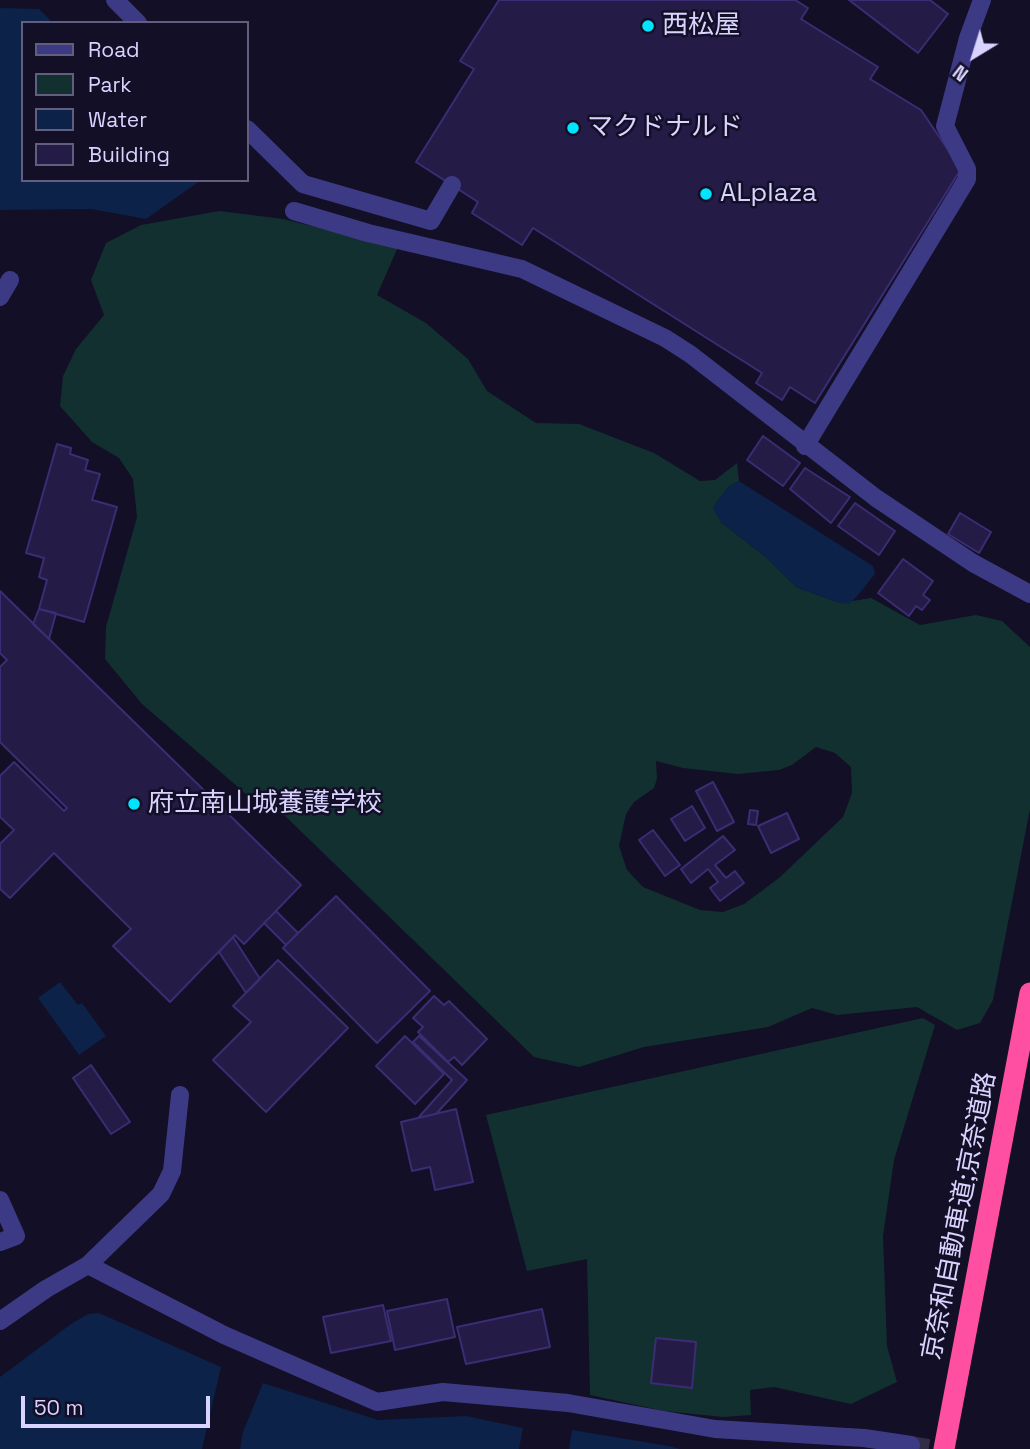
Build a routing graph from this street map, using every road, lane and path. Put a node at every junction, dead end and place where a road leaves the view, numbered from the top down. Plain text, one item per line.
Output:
1 (115, 0) edge
2 (982, 0) edge
3 (136, 21) edge
4 (248, 130) edge
5 (452, 185) dead end
6 (294, 211) dead end
7 (10, 280) dead end
8 (0, 297) edge
9 (806, 446) junction
10 (1030, 594) edge
11 (1030, 993) edge
12 (1030, 1035) edge
13 (180, 1095) dead end
14 (1011, 1098) junction
15 (0, 1200) edge
16 (0, 1242) edge
17 (88, 1265) junction
18 (0, 1321) edge
19 (911, 1445) dead end
20 (944, 1449) edge

1 - 3 street
2 - 9 street
4 - 5 street
6 - 9 street
7 - 8 street
9 - 10 street
11 - 14 highway, 京奈和自動車道;京奈道路
12 - 14 highway
13 - 17 street
14 - 20 highway, 京奈和自動車道;京奈道路
15 - 16 street
17 - 18 street
17 - 19 street

